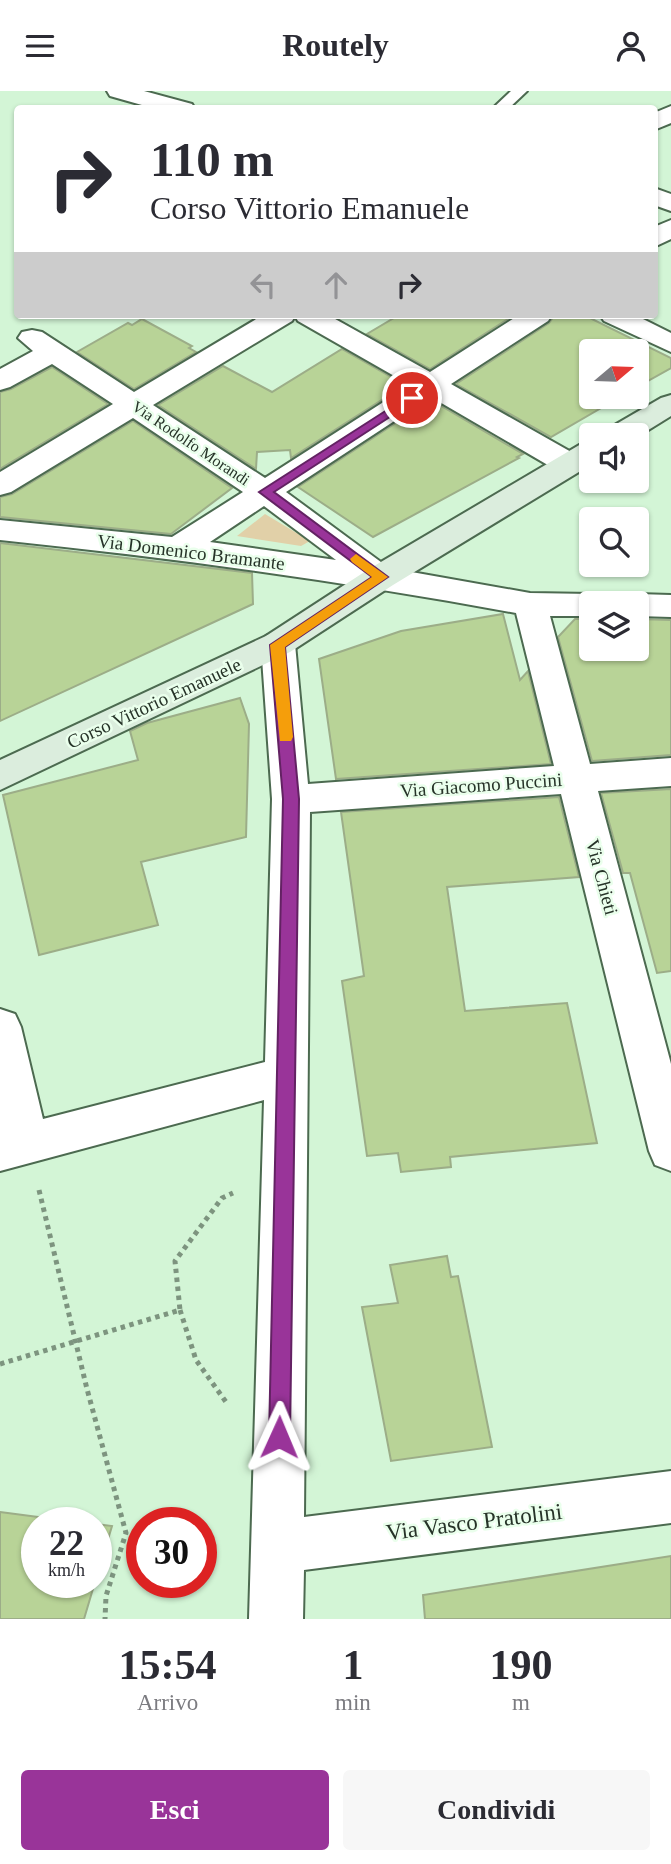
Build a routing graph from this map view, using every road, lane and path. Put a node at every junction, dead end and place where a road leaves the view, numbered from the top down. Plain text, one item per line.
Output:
1 (118, 91) edge
2 (520, 91) edge
3 (658, 91) edge
4 (671, 96) edge
5 (169, 105) edge
6 (504, 105) edge
7 (275, 319) edge
8 (315, 319) edge
9 (532, 319) edge
10 (622, 319) edge
11 (671, 344) edge
12 (0, 381) edge
13 (433, 384) junction
14 (132, 403) junction
15 (671, 404) edge
16 (639, 423) edge
17 (579, 457) edge
18 (579, 458) edge
19 (0, 485) edge
20 (265, 492) junction
21 (0, 530) edge
22 (178, 548) junction
23 (381, 577) junction
24 (530, 604) junction
25 (579, 605) edge
26 (649, 605) edge
27 (671, 606) edge
28 (278, 645) junction
29 (671, 772) edge
30 (0, 776) edge
31 (576, 779) junction
32 (291, 799) junction
33 (0, 1027) edge
34 (286, 1075) junction
35 (13, 1147) edge
36 (671, 1151) edge
37 (284, 1168) junction
38 (180, 1310) junction
39 (76, 1341) junction
40 (0, 1364) edge
41 (280, 1409) junction
42 (671, 1497) edge
43 (277, 1548) junction
44 (105, 1619) edge
45 (276, 1619) edge

1 - 5 street
2 - 6 lane
3 - 4 street
7 - 14 street
8 - 13 street
9 - 13 street
10 - 11 street
12 - 14 street, Via Rodolfo Morandi
13 - 17 street
13 - 20 street
14 - 19 street
14 - 20 street, Via Rodolfo Morandi
15 - 16 main road
18 - 23 main road, Corso Vittorio Emanuele
20 - 22 street
20 - 23 street, Via Rodolfo Morandi
21 - 22 street, Via Domenico Bramante
22 - 23 street, Via Domenico Bramante
23 - 24 street, Via Domenico Bramante
23 - 28 main road, Corso Vittorio Emanuele
24 - 25 street, Via Domenico Bramante
24 - 31 street, Via Chieti
26 - 27 street
28 - 30 main road, Corso Vittorio Emanuele
28 - 32 street
29 - 31 street, Via Giacomo Puccini
31 - 32 street, Via Giacomo Puccini
31 - 36 street, Via Chieti
32 - 34 street
33 - 35 street
34 - 35 street
34 - 37 street
35 - 39 path
37 - 38 path
37 - 41 street
38 - 39 path
38 - 41 path
39 - 40 path
39 - 44 path
41 - 43 street
42 - 43 street, Via Vasco Pratolini
43 - 45 street

